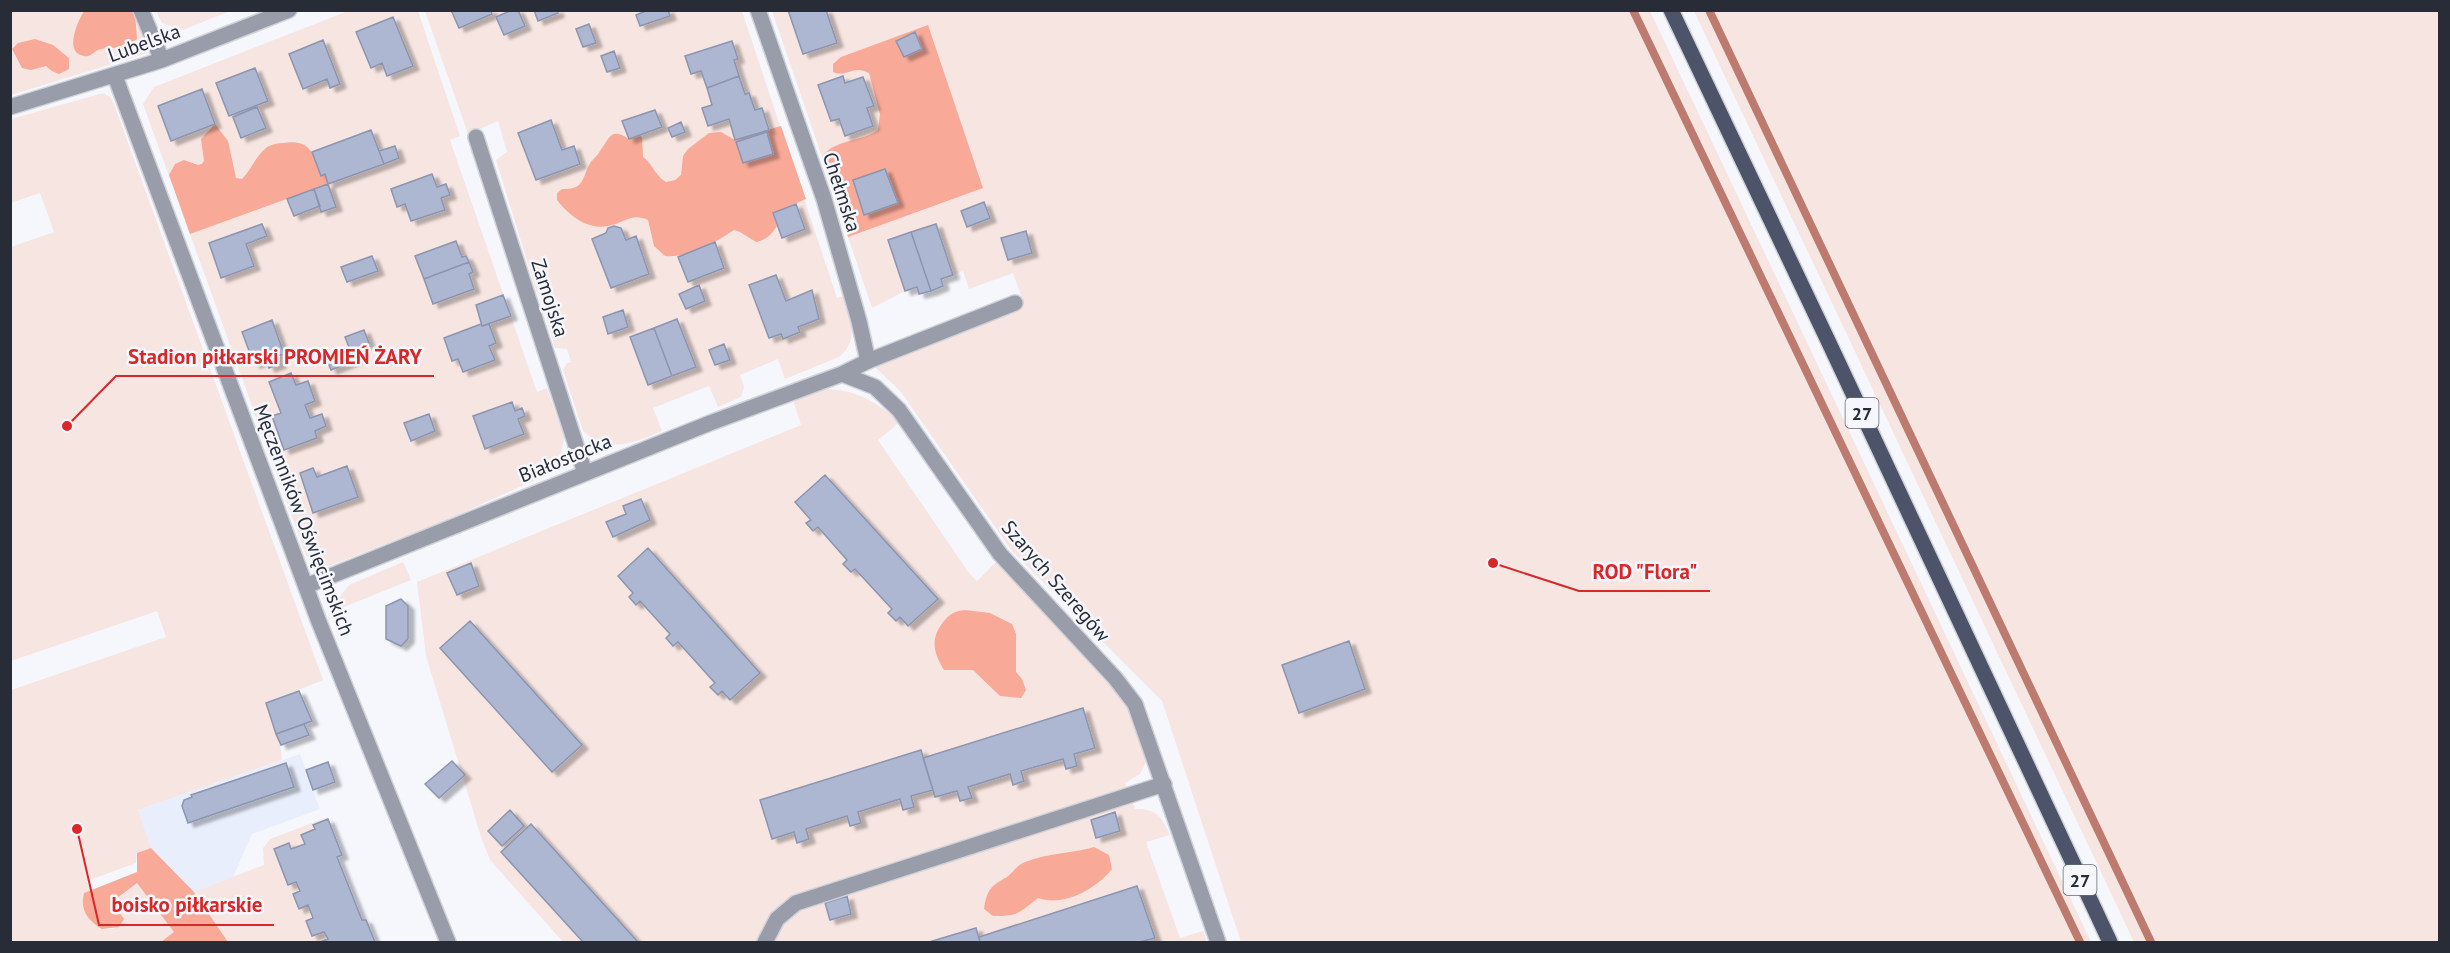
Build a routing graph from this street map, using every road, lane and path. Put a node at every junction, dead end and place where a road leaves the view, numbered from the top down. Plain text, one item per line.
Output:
1 (141, 10) edge
2 (289, 10) edge
3 (758, 10) edge
4 (1671, 10) edge
5 (162, 60) junction
6 (115, 76) junction
7 (10, 108) edge
8 (476, 137) dead end
9 (1015, 303) dead end
10 (868, 361) junction
11 (842, 374) junction
12 (585, 473) junction
13 (306, 586) junction
14 (1164, 784) junction
15 (448, 942) edge
16 (765, 942) edge
17 (1218, 942) edge
18 (2110, 942) edge

1 - 5 street
2 - 5 street, Lubelska
3 - 10 street, Chełmska
4 - 18 main road, 27
5 - 6 street, Lubelska
6 - 7 street, Lubelska
6 - 13 street, Męczenników Oświęcimskich
8 - 12 street, Zamojska
9 - 10 street
10 - 11 street
11 - 12 street, Białostocka
11 - 14 street, Szarych Szeregów
12 - 13 street, Białostocka
13 - 15 street, Męczenników Oświęcimskich
14 - 16 street
14 - 17 street, Szarych Szeregów

